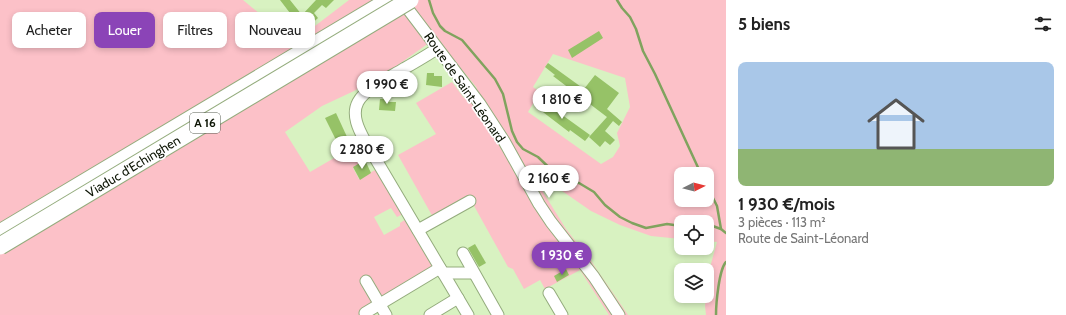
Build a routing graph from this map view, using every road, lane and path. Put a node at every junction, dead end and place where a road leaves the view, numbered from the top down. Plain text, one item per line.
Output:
1 (390, 0) edge
2 (401, 0) edge
3 (410, 0) edge
4 (437, 49) junction
5 (470, 201) dead end
6 (418, 230) junction
7 (0, 233) edge
8 (0, 246) edge
9 (463, 253) dead end
10 (442, 270) junction
11 (473, 272) junction
12 (366, 281) dead end
13 (549, 293) dead end
14 (458, 298) junction
15 (380, 304) junction
16 (365, 313) dead end
17 (386, 315) edge
18 (430, 315) edge
19 (468, 315) edge
20 (498, 315) edge
21 (562, 315) edge
22 (620, 315) edge

1 - 7 highway, Viaduc d'Echinghen / A 16
2 - 4 street, Route de Saint-Léonard
3 - 8 highway, Viaduc d'Echinghen / A 16, bridge
4 - 6 street
4 - 22 street, Route de Saint-Léonard
5 - 6 street
6 - 10 street
9 - 11 street
10 - 11 street
10 - 14 street
10 - 15 street
11 - 20 street
12 - 15 street
13 - 21 street
14 - 18 street
14 - 19 street
15 - 16 street
15 - 17 street

